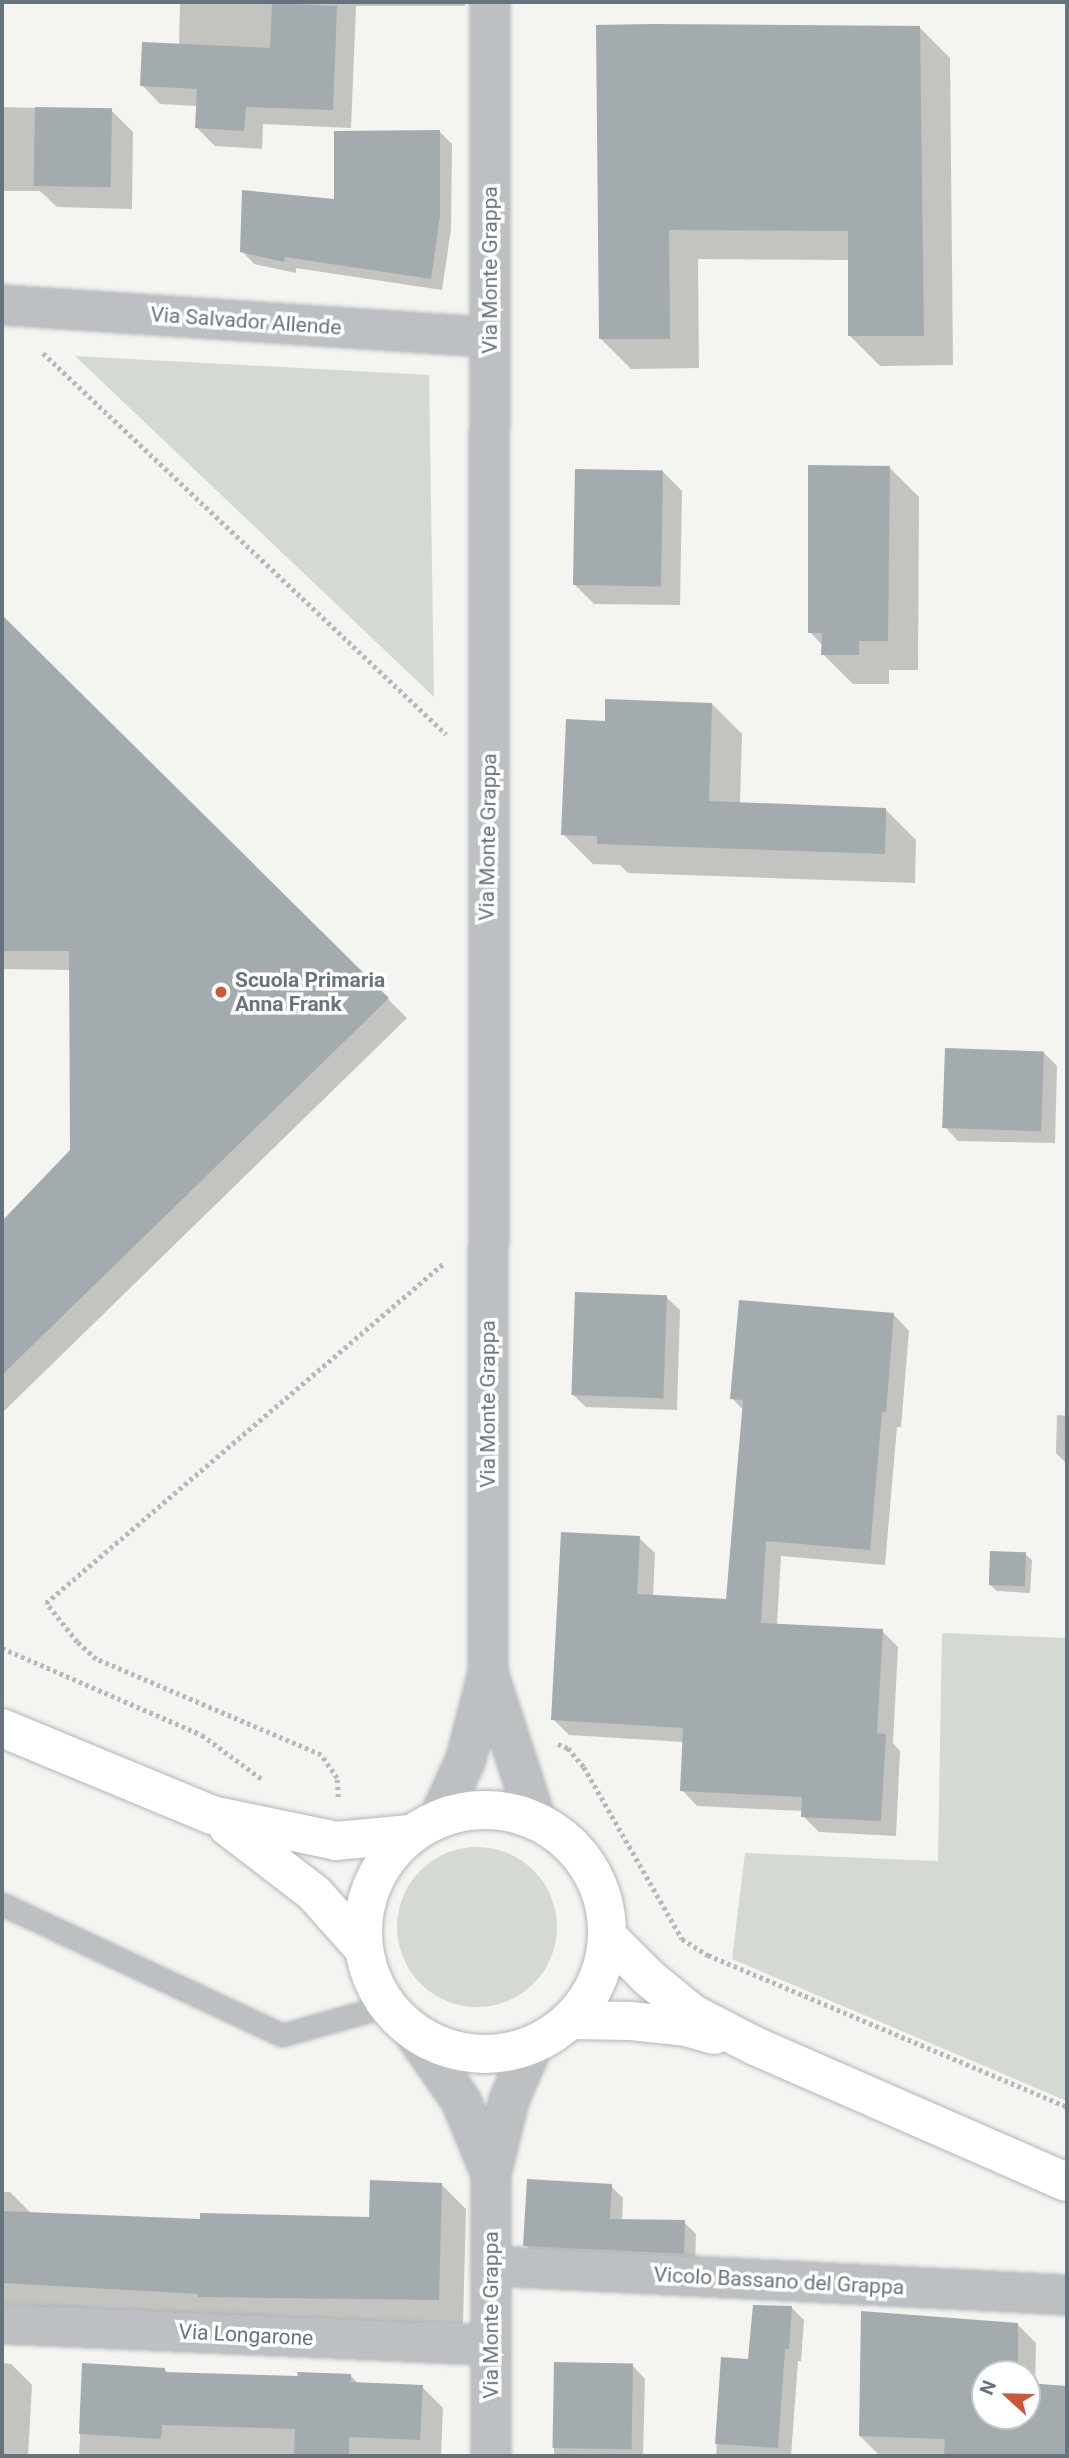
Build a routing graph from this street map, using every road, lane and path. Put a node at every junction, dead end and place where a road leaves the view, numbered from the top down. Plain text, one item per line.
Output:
1 (490, 2) edge
2 (2, 305) edge
3 (490, 337) junction
4 (39, 348) dead end
5 (450, 739) dead end
6 (447, 1261) dead end
7 (2, 1648) edge
8 (488, 1673) junction
9 (2, 1728) edge
10 (547, 1740) dead end
11 (265, 1781) dead end
12 (339, 1807) dead end
13 (212, 1815) junction
14 (536, 1820) junction
15 (425, 1826) junction
16 (2, 1904) edge
17 (608, 1937) junction
18 (363, 1948) junction
19 (386, 2006) junction
20 (571, 2020) junction
21 (414, 2034) junction
22 (533, 2045) junction
23 (755, 2046) junction
24 (1067, 2107) edge
25 (491, 2174) junction
26 (1067, 2182) edge
27 (491, 2266) junction
28 (1067, 2295) edge
29 (2, 2324) edge
30 (491, 2346) junction
31 (491, 2456) edge

1 - 3 street, Via Monte Grappa
2 - 3 street, Via Salvador Allende
3 - 8 street, Via Monte Grappa
4 - 5 path
6 - 12 path
7 - 11 path
8 - 14 street, Via Monte Grappa
8 - 15 street, Via Monte Grappa
9 - 13 main road
10 - 24 path
13 - 15 main road
13 - 18 main road
14 - 15 main road
14 - 17 main road
15 - 18 main road
16 - 19 lane
17 - 20 main road
17 - 23 main road
18 - 19 main road
19 - 21 main road
20 - 22 main road
20 - 23 main road
21 - 22 main road
21 - 25 street, Via Monte Grappa
22 - 25 street, Via Monte Grappa
23 - 26 main road
25 - 27 street, Via Monte Grappa
27 - 28 street, Vicolo Bassano del Grappa
27 - 30 street, Via Monte Grappa
29 - 30 street, Via Longarone
30 - 31 street, Via Monte Grappa

